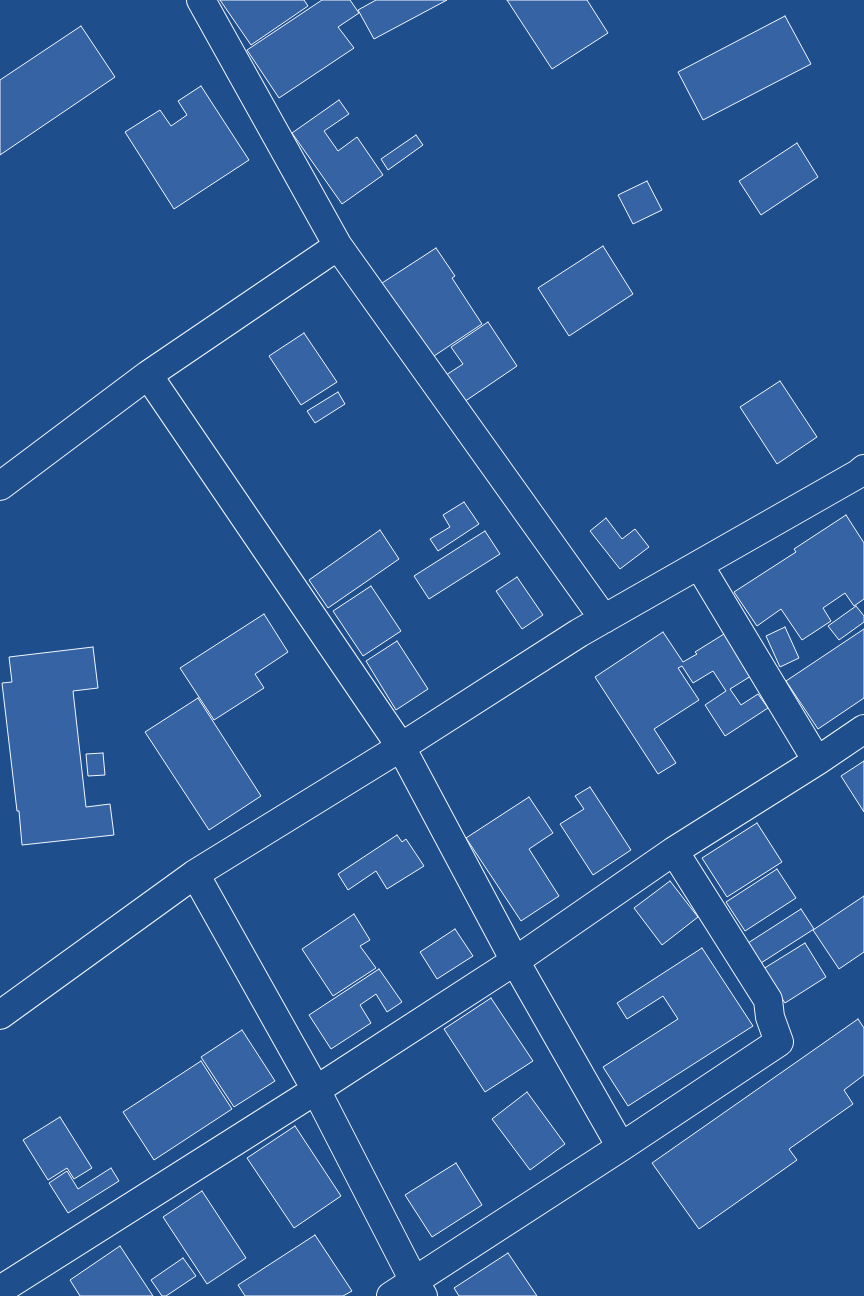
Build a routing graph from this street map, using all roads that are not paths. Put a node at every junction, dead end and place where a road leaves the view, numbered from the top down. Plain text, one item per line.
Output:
1 (201, 0) edge
2 (338, 246) junction
3 (148, 375) junction
4 (862, 476) edge
5 (0, 486) edge
6 (699, 565) junction
7 (604, 618) junction
8 (864, 728) edge
9 (400, 747) junction
10 (817, 761) junction
11 (674, 850) junction
12 (195, 874) junction
13 (515, 961) junction
14 (0, 1016) edge
15 (316, 1090) junction
16 (621, 1147) junction
17 (418, 1288) edge
18 (0, 1290) edge
19 (391, 1296) edge

1 - 2 street
2 - 3 street
2 - 7 street
3 - 5 street
3 - 9 street
4 - 6 street
6 - 7 street
6 - 10 street
7 - 9 street
8 - 10 street
9 - 12 street
9 - 13 street
10 - 11 street
11 - 13 street
11 - 16 street
12 - 14 street
12 - 15 street
13 - 15 street
13 - 16 street
15 - 17 street
15 - 18 street
16 - 17 street
17 - 19 street

